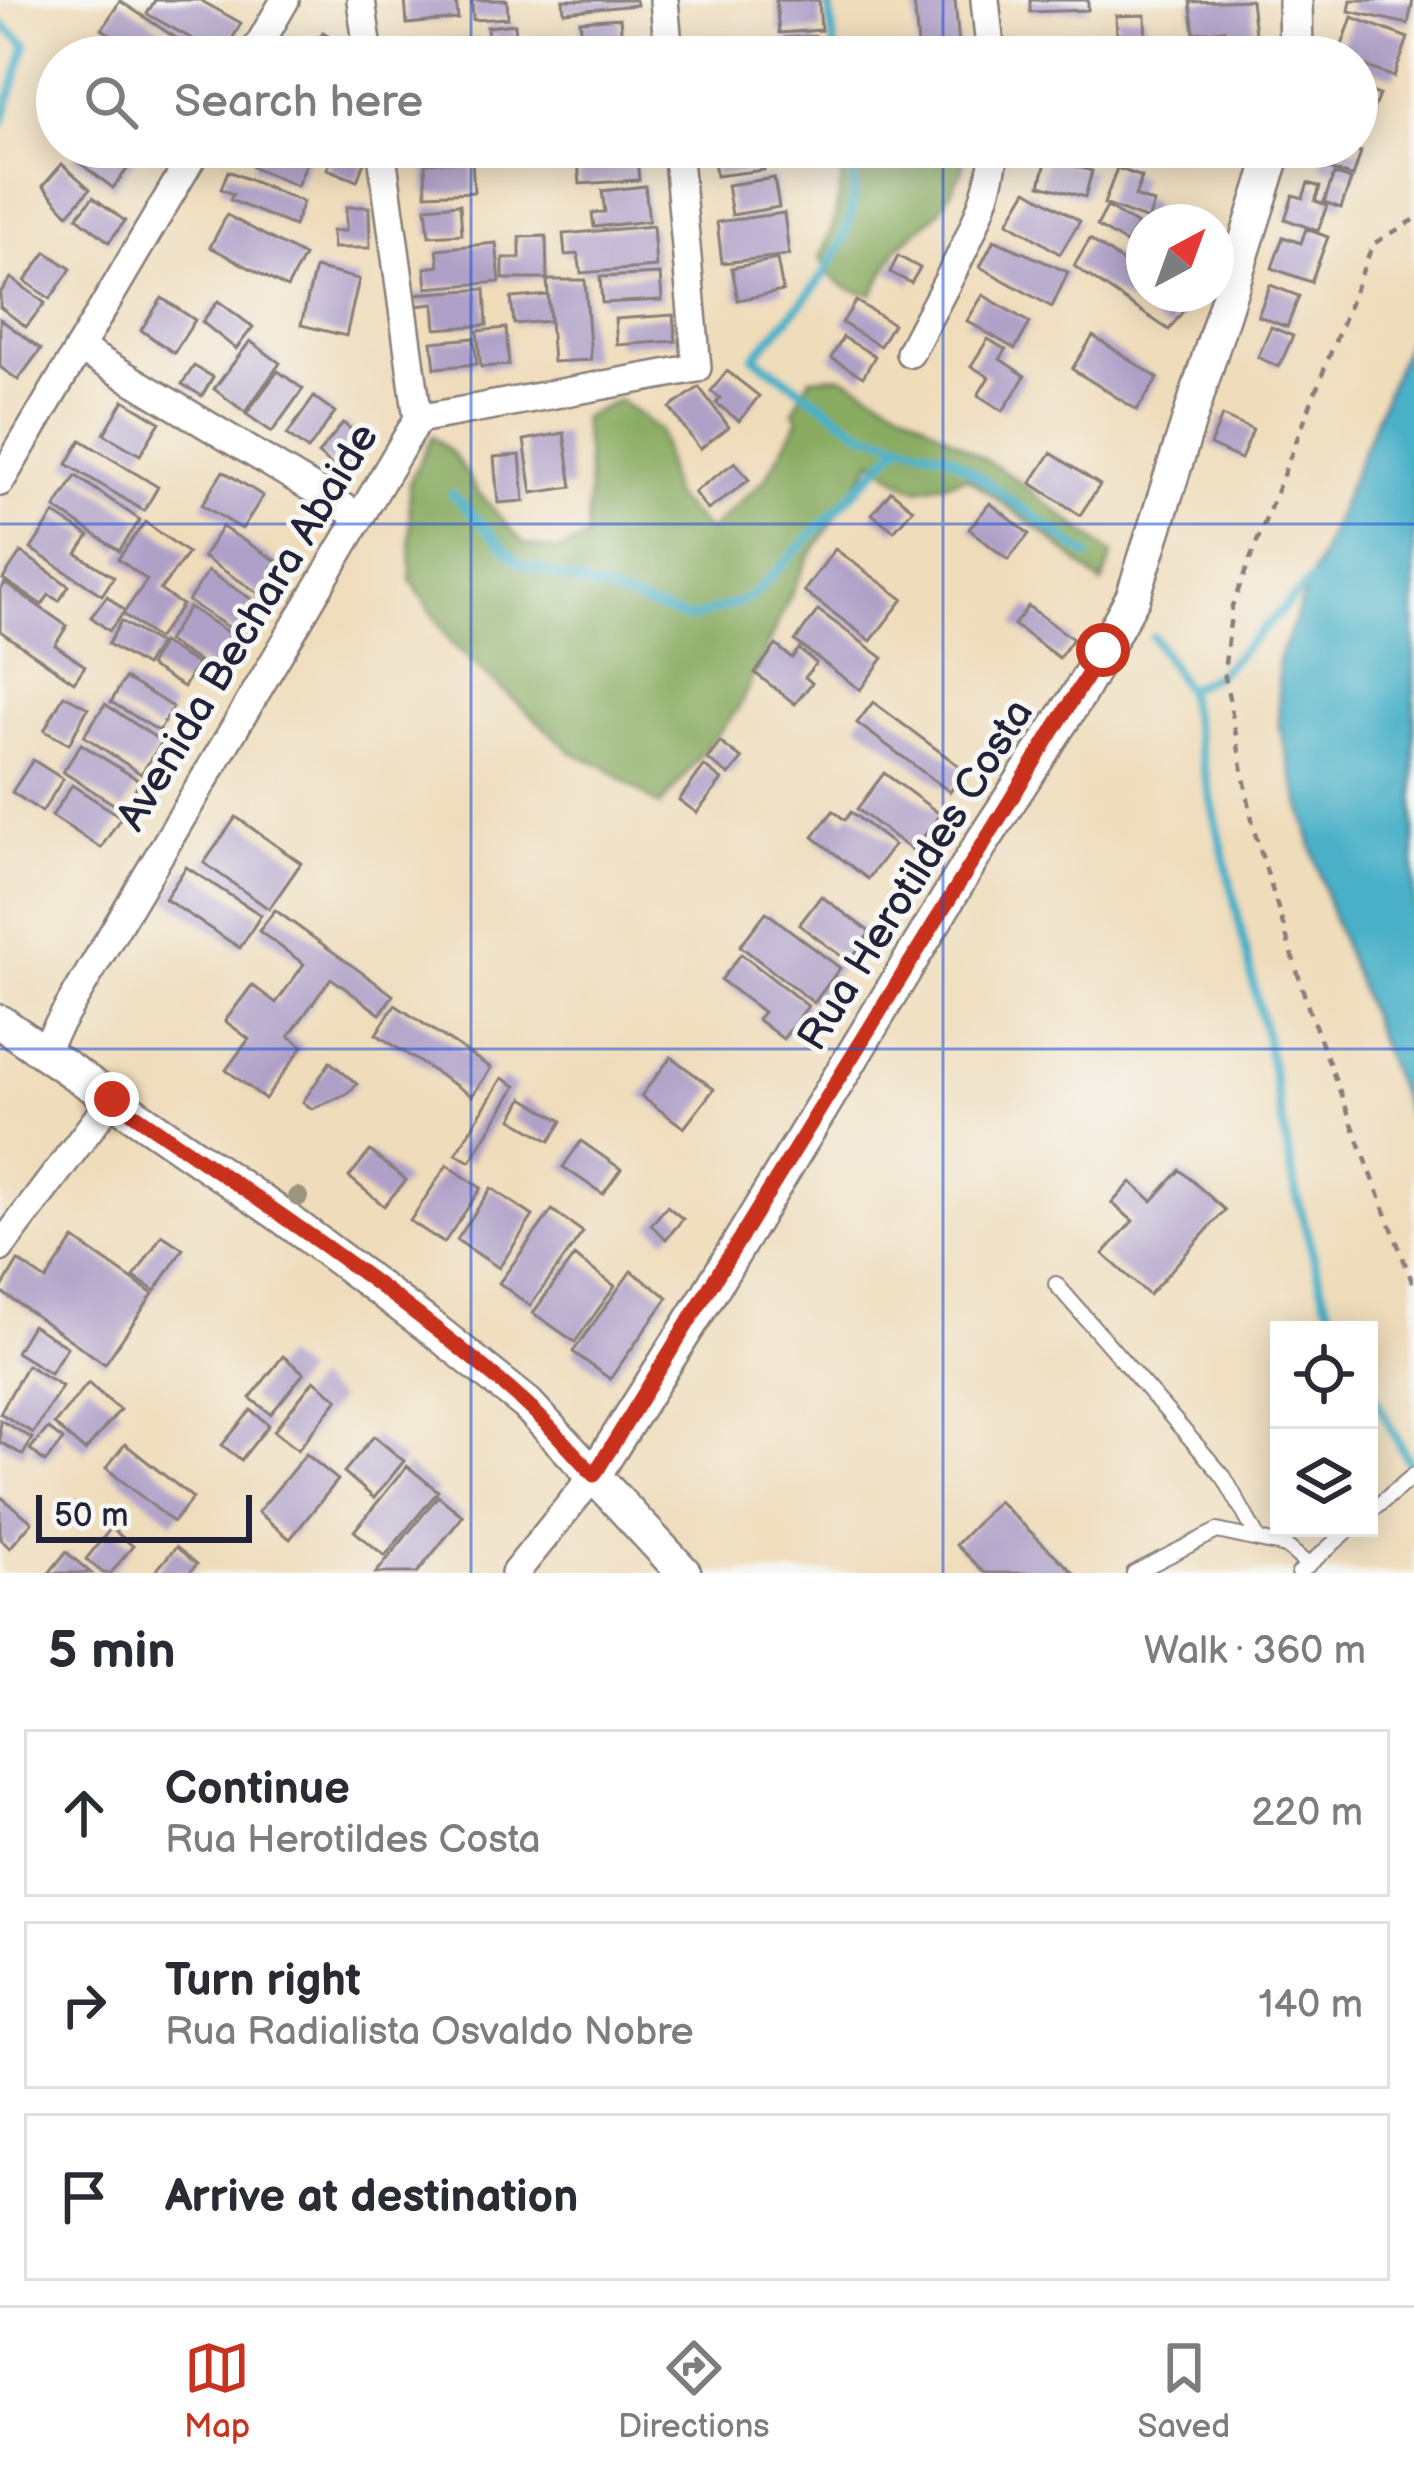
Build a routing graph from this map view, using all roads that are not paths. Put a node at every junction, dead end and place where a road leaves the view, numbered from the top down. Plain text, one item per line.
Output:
1 (285, 0) edge
2 (361, 0) edge
3 (664, 0) edge
4 (985, 0) edge
5 (1295, 0) edge
6 (264, 36) edge
7 (366, 36) edge
8 (667, 36) edge
9 (989, 36) edge
10 (1296, 36) edge
11 (186, 168) edge
12 (384, 168) edge
13 (679, 168) edge
14 (993, 168) edge
15 (1269, 168) edge
16 (80, 348) junction
17 (910, 353) dead end
18 (418, 419) junction
19 (0, 482) edge
20 (359, 517) junction
21 (0, 1022) edge
22 (43, 1051) junction
23 (112, 1099) junction
24 (0, 1248) edge
25 (1056, 1284) dead end
26 (594, 1475) junction
27 (1414, 1475) edge
28 (1378, 1505) edge
29 (1341, 1537) edge
30 (1259, 1540) junction
31 (1304, 1569) edge
32 (515, 1573) edge
33 (684, 1573) edge
34 (1134, 1573) edge

1 - 6 street
2 - 7 street
3 - 8 street
4 - 9 street
5 - 10 street
11 - 16 street
12 - 18 street, Avenida Bechara Abaide
13 - 18 street
14 - 17 street
15 - 26 street, Rua Herotildes Costa
16 - 19 street
16 - 20 street
18 - 20 street, Avenida Bechara Abaide
20 - 22 street, Avenida Bechara Abaide
21 - 22 street
22 - 23 street
23 - 24 street
23 - 26 street
25 - 30 lane
26 - 32 street
26 - 33 street
27 - 28 lane
29 - 31 lane
30 - 31 lane
30 - 34 lane

